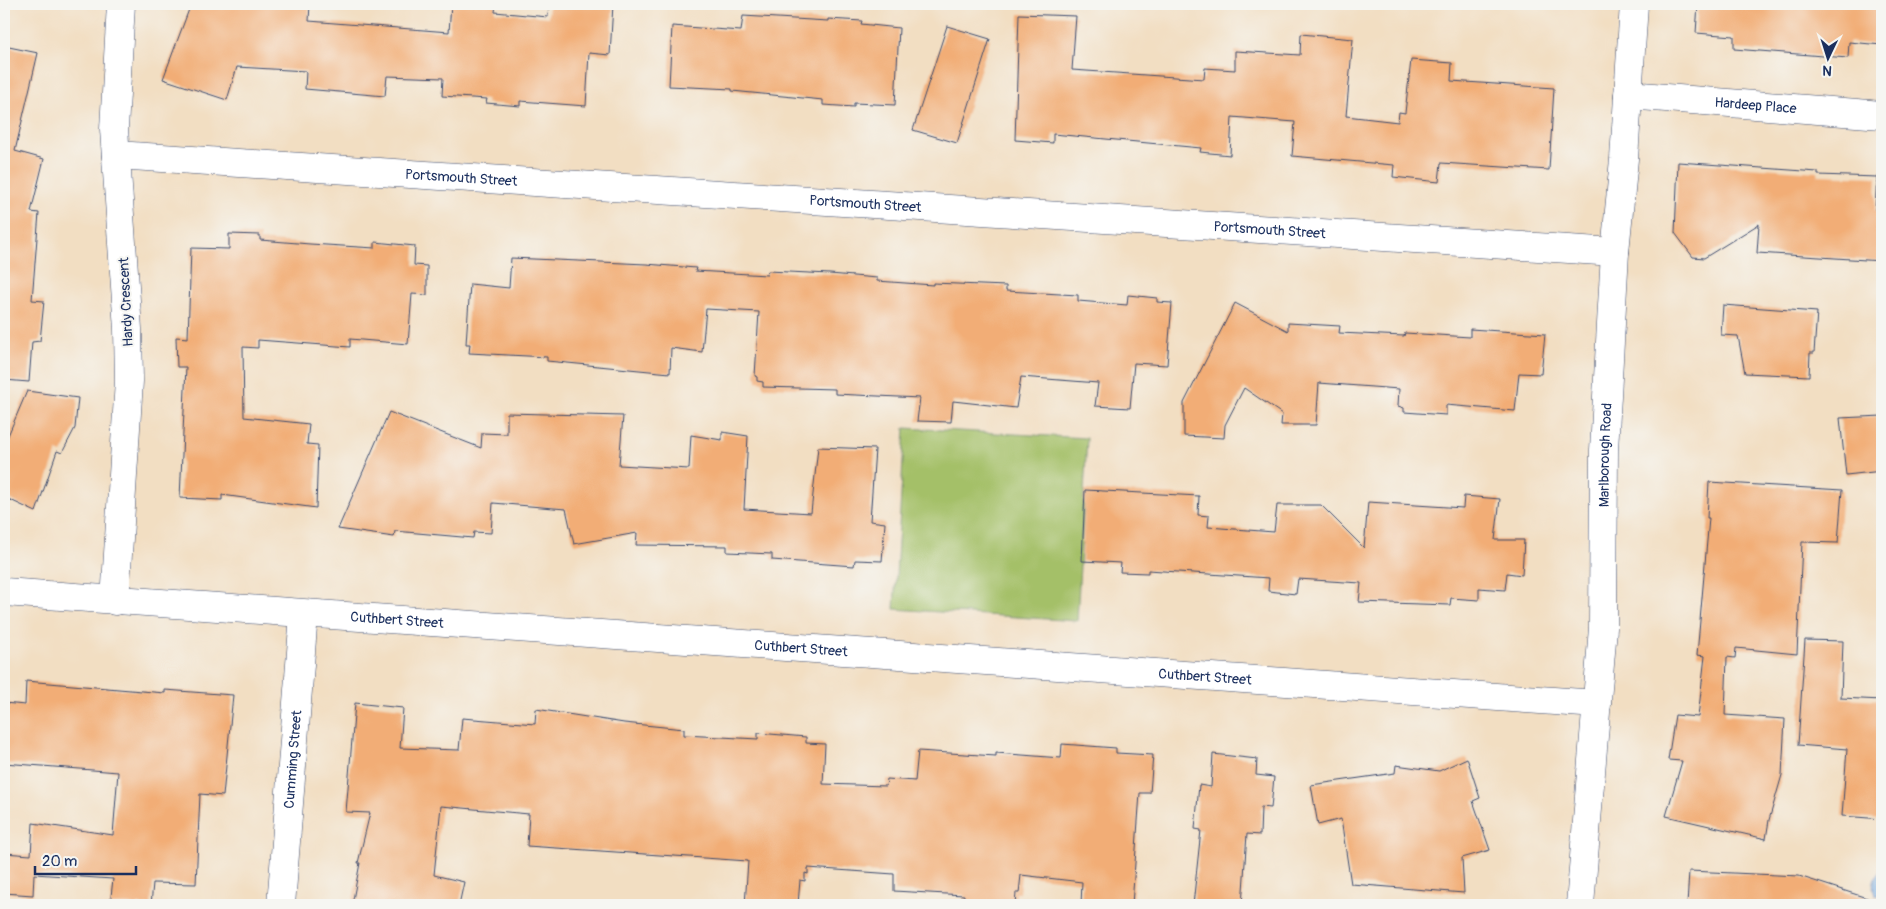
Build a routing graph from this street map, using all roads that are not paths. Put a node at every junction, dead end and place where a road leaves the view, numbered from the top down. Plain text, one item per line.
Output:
1 (121, 4) edge
2 (1634, 4) edge
3 (1628, 95) junction
4 (1882, 115) edge
5 (116, 155) junction
6 (1615, 252) junction
7 (4, 592) edge
8 (115, 601) junction
9 (304, 614) junction
10 (1597, 704) junction
11 (281, 905) edge
12 (1580, 905) edge

1 - 5 street, Hardy Crescent
2 - 3 street, Marlborough Road
3 - 4 street, Hardeep Place
3 - 6 street, Marlborough Road
5 - 6 street, Portsmouth Street
5 - 8 street, Hardy Crescent
6 - 10 street, Marlborough Road
7 - 8 street, Cuthbert Street
8 - 9 street, Cuthbert Street
9 - 10 street, Cuthbert Street
9 - 11 street, Cumming Street
10 - 12 street, Marlborough Road

